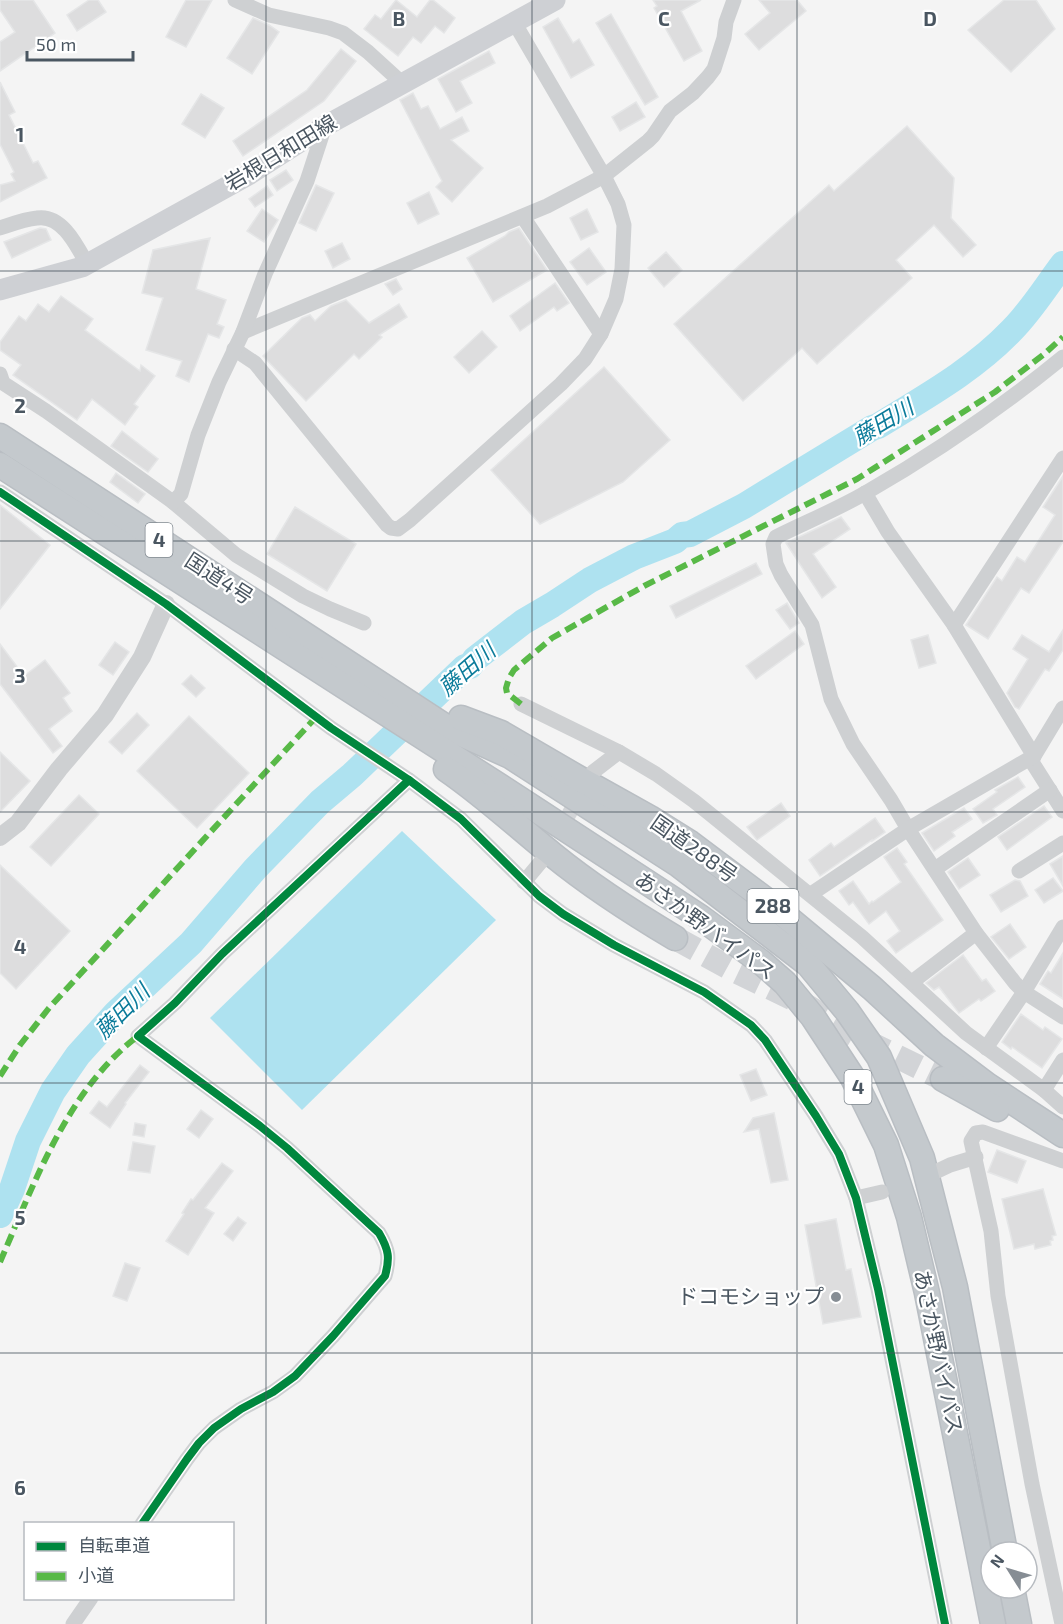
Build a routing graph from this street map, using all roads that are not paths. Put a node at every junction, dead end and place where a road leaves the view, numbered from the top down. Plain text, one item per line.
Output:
1 (235, 0) edge
2 (555, 0) edge
3 (734, 0) edge
4 (514, 22) junction
5 (402, 83) junction
6 (325, 126) junction
7 (604, 176) junction
8 (523, 217) junction
9 (0, 228) edge
10 (87, 264) junction
11 (0, 291) edge
12 (243, 332) junction
13 (601, 334) junction
14 (234, 349) junction
15 (1063, 357) edge
16 (0, 374) edge
17 (0, 436) edge
18 (1063, 458) edge
19 (0, 465) edge
20 (0, 492) edge
21 (865, 493) junction
22 (173, 502) junction
23 (166, 604) junction
24 (364, 623) dead end
25 (954, 625) junction
26 (317, 644) joint
27 (293, 654) joint
28 (371, 691) junction
29 (520, 704) dead end
30 (1063, 708) edge
31 (438, 735) junction
32 (619, 752) junction
33 (1034, 756) junction
34 (593, 772) dead end
35 (404, 777) junction
36 (1050, 790) junction
37 (1063, 811) edge
38 (908, 830) junction
39 (0, 837) edge
40 (1063, 843) edge
41 (544, 858) tunnel mouth
42 (934, 869) junction
43 (1019, 871) dead end
44 (524, 882) junction
45 (811, 894) junction
46 (1063, 927) edge
47 (976, 933) junction
48 (675, 938) tunnel mouth
49 (912, 981) junction
50 (1024, 992) junction
51 (1063, 1017) edge
52 (986, 1048) junction
53 (1063, 1060) edge
54 (943, 1079) tunnel mouth
55 (1044, 1089) junction
56 (1063, 1107) edge
57 (1063, 1135) edge
58 (1063, 1149) edge
59 (976, 1157) junction
60 (1063, 1161) edge
61 (929, 1175) dead end
62 (882, 1192) dead end
63 (856, 1198) junction
64 (143, 1522) edge
65 (1003, 1540) edge
66 (90, 1600) edge
67 (1014, 1600) edge
68 (73, 1624) edge
69 (945, 1624) edge
70 (993, 1624) edge
71 (1019, 1624) edge
72 (1062, 1624) edge

1 - 5 street
2 - 4 main road, 岩根日和田線
3 - 7 street
4 - 5 main road, 岩根日和田線
4 - 7 street
5 - 6 main road, 岩根日和田線
6 - 10 main road, 岩根日和田線
6 - 12 street
7 - 8 street
7 - 13 street
8 - 12 street
8 - 13 street
9 - 10 street
10 - 11 main road, 岩根日和田線
12 - 14 street
13 - 14 street
14 - 22 street
15 - 21 street
16 - 22 street
17 - 26 highway, 国道4号 / 4
18 - 25 street
19 - 27 highway, 国道4号 / 4
20 - 23 street
21 - 25 street
21 - 38 street
22 - 24 street
23 - 35 street
23 - 39 street
25 - 33 street
26 - 28 highway, 国道288号 / 288
27 - 28 highway, 国道288号 / 288
28 - 31 highway, 国道288号 / 288
28 - 31 highway, 国道288号 / 288
29 - 32 street
30 - 33 street
31 - 48 highway, 国道288号 / 288
31 - 57 highway, 国道288号 / 288
31 - 65 highway, あさか野バイパス / 4
31 - 70 highway, あさか野バイパス / 4
32 - 34 street
32 - 45 street
33 - 36 street
33 - 38 street
35 - 44 street
35 - 64 street
36 - 37 street
36 - 42 street
38 - 42 street
38 - 45 street
40 - 43 street
41 - 44 street
42 - 47 street
44 - 63 street
45 - 49 street
46 - 50 street
47 - 49 street
47 - 50 street
49 - 52 street
50 - 51 street
50 - 52 street
52 - 55 street
53 - 55 street
54 - 58 highway
55 - 56 street
59 - 60 street
59 - 61 street
59 - 72 street
62 - 63 street
63 - 69 street
66 - 68 street
67 - 71 highway

